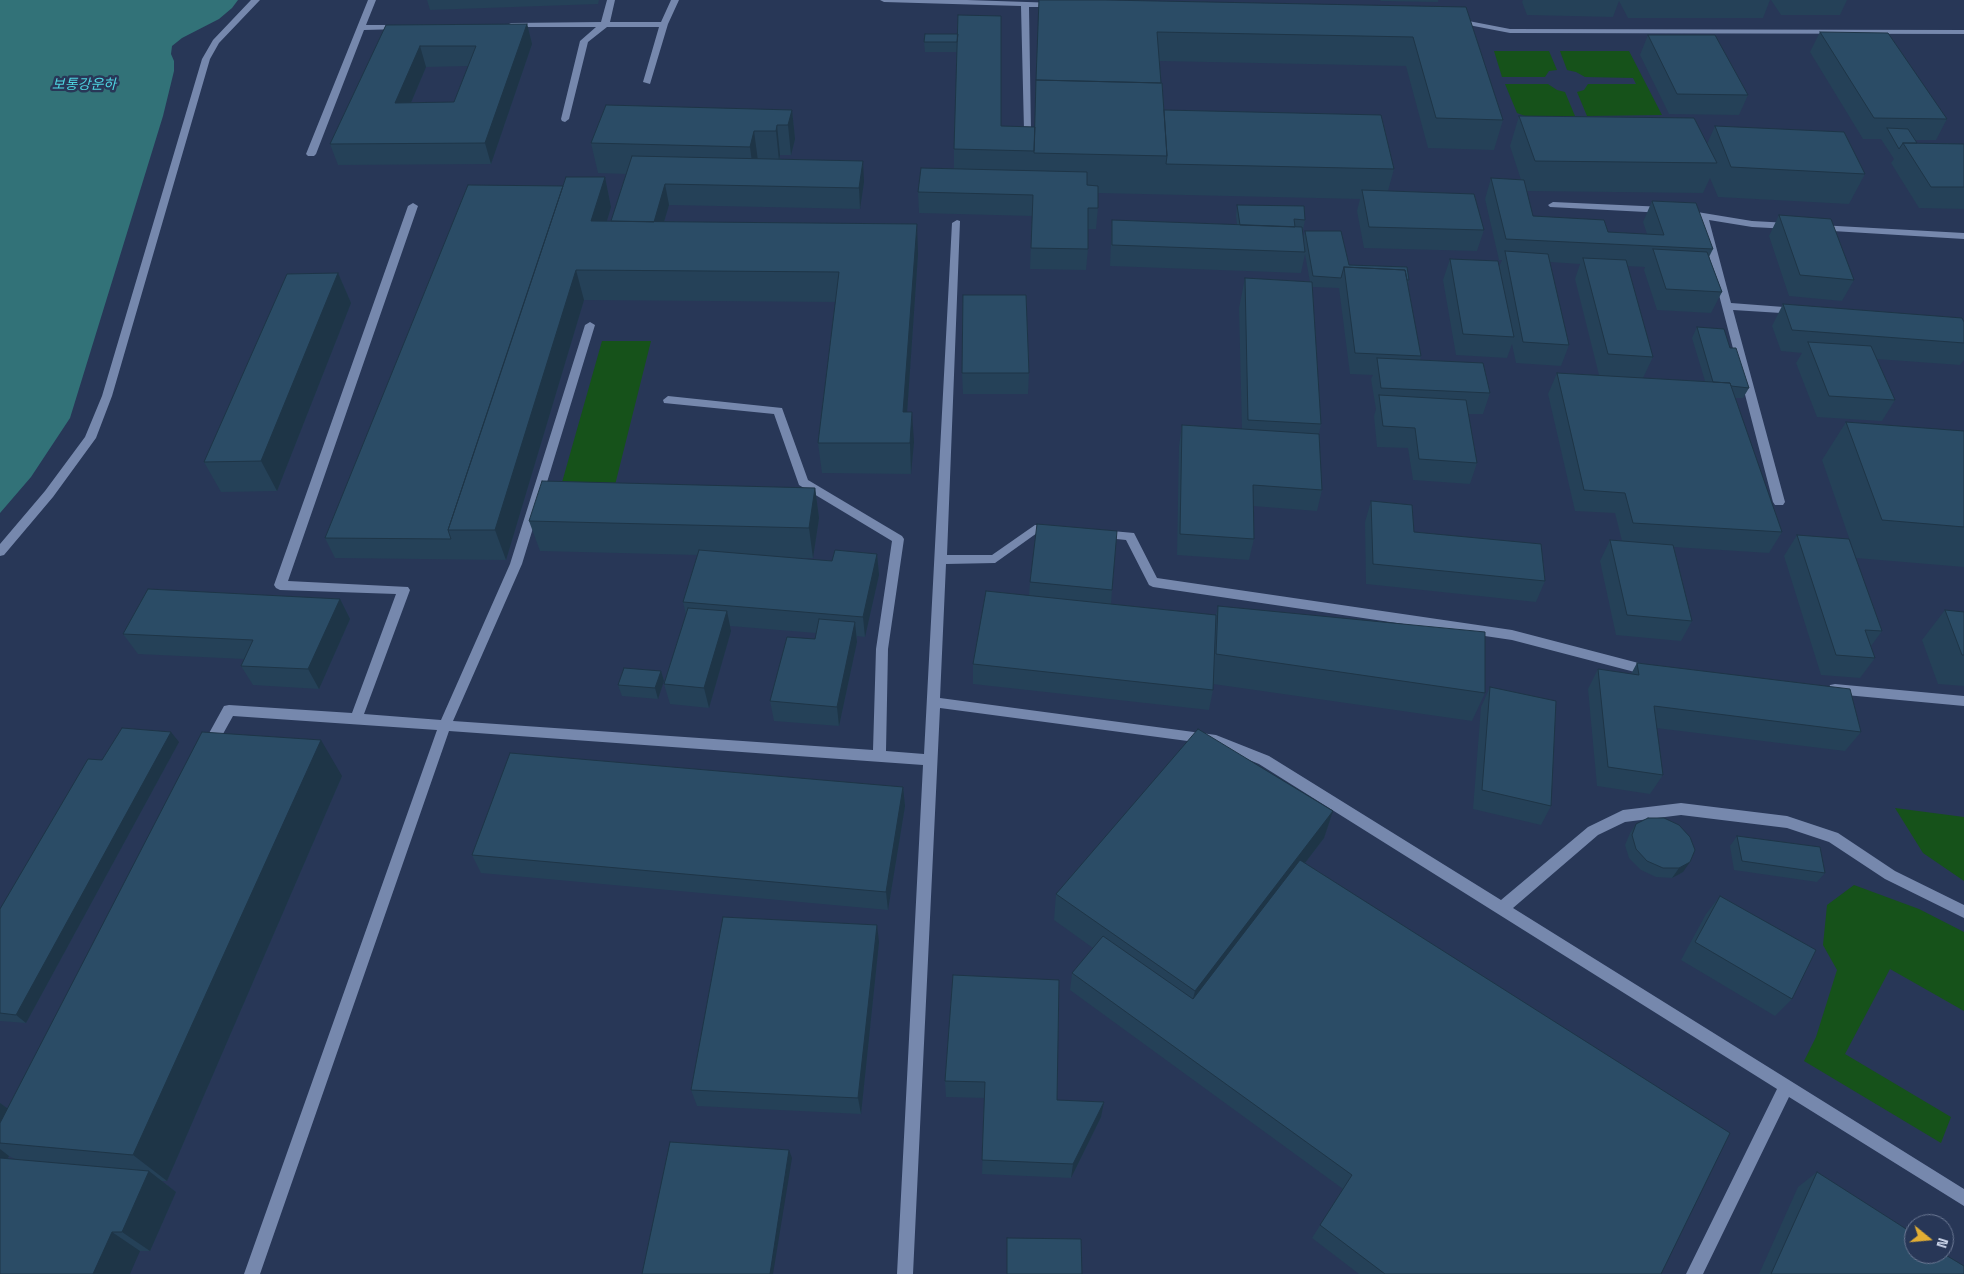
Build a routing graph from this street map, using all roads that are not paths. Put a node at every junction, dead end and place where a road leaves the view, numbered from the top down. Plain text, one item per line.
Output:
1 (256, 0) edge
2 (372, 0) edge
3 (611, 0) edge
4 (675, 0) edge
5 (884, 0) edge
6 (1025, 4) junction
7 (1064, 6) edge
8 (1448, 19) edge
9 (605, 24) junction
10 (664, 24) junction
11 (498, 26) edge
12 (410, 27) edge
13 (361, 28) junction
14 (1964, 32) edge
15 (647, 82) dead end
16 (565, 119) dead end
17 (1028, 130) edge
18 (311, 154) dead end
19 (1553, 205) dead end
20 (413, 206) dead end
21 (1703, 215) junction
22 (957, 223) dead end
23 (1964, 236) edge
24 (1727, 306) junction
25 (1806, 312) edge
26 (590, 324) dead end
27 (668, 400) dead end
28 (1780, 502) dead end
29 (1064, 531) edge
30 (1092, 533) edge
31 (0, 552) edge
32 (941, 560) junction
33 (1660, 672) edge
34 (1818, 687) edge
35 (1964, 701) edge
36 (934, 702) junction
37 (356, 719) junction
38 (445, 725) junction
39 (879, 756) junction
40 (930, 760) junction
41 (200, 762) edge
42 (1501, 909) junction
43 (1964, 912) edge
44 (1786, 1087) junction
45 (1964, 1198) edge
46 (252, 1274) edge
47 (905, 1274) edge
48 (1694, 1274) edge

1 - 31 street
2 - 13 street
3 - 9 street
4 - 10 street
5 - 6 street
6 - 7 street
6 - 17 street
8 - 14 street
9 - 10 street
9 - 11 street
9 - 16 street
10 - 15 street
12 - 13 street
13 - 18 street
19 - 21 street
20 - 37 street
21 - 23 street
21 - 24 street
22 - 32 street
24 - 25 street
24 - 28 street
26 - 38 street
27 - 39 street
29 - 32 street
30 - 33 street
32 - 36 street
34 - 35 street
36 - 40 street
36 - 42 street
37 - 38 street
37 - 41 street
38 - 39 street
38 - 46 street
39 - 40 street
40 - 47 street
42 - 43 street
42 - 44 street
44 - 45 street
44 - 48 street

